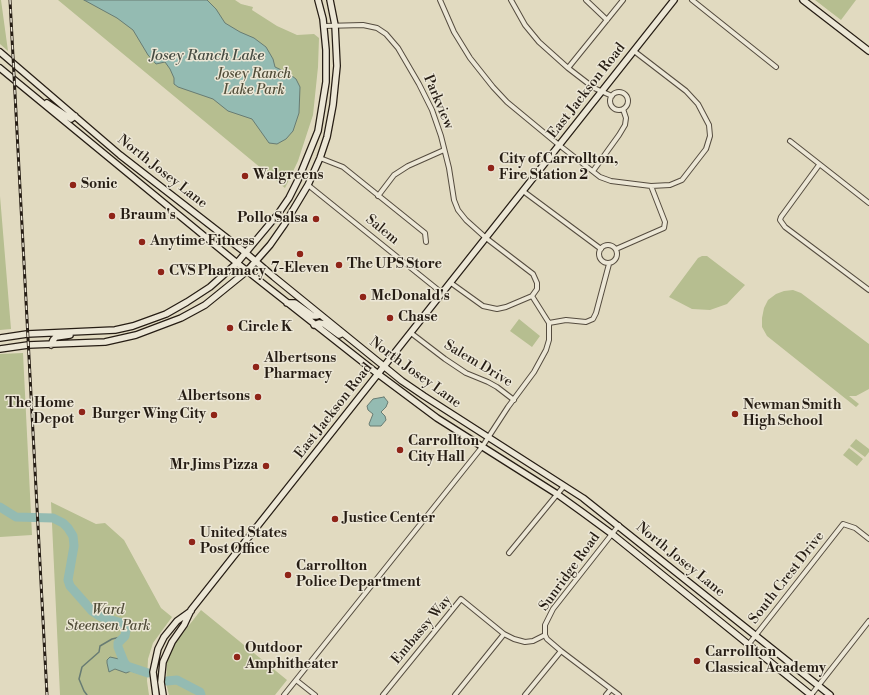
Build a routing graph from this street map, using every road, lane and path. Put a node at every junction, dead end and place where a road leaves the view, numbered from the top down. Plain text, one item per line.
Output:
1 (318, 0) edge
2 (330, 0) edge
3 (440, 0) edge
4 (511, 0) edge
5 (586, 0) edge
6 (623, 0) edge
7 (674, 0) edge
8 (692, 0) edge
9 (804, 0) edge
10 (608, 20) junction
11 (334, 25) junction
12 (324, 26) junction
13 (634, 51) junction
14 (869, 51) edge
15 (0, 52) edge
16 (776, 67) dead end
17 (0, 68) edge
18 (568, 68) junction
19 (602, 91) junction
20 (612, 96) junction
21 (36, 97) junction
22 (623, 109) junction
23 (75, 116) junction
24 (790, 141) dead end
25 (559, 145) junction
26 (444, 150) junction
27 (320, 158) junction
28 (819, 165) junction
29 (593, 172) junction
30 (298, 180) junction
31 (308, 185) junction
32 (651, 186) junction
33 (523, 191) junction
34 (378, 196) junction
35 (869, 203) edge
36 (486, 238) junction
37 (426, 242) dead end
38 (601, 249) junction
39 (616, 249) junction
40 (246, 253) junction
41 (255, 262) junction
42 (237, 263) junction
43 (609, 264) junction
44 (247, 271) junction
45 (450, 283) junction
46 (869, 290) edge
47 (442, 293) junction
48 (532, 296) junction
49 (287, 303) junction
50 (320, 315) junction
51 (549, 323) junction
52 (314, 324) junction
53 (76, 332) junction
54 (411, 333) junction
55 (344, 334) junction
56 (0, 338) edge
57 (51, 345) junction
58 (0, 349) edge
59 (384, 367) junction
60 (378, 374) junction
61 (514, 400) junction
62 (488, 438) junction
63 (482, 447) junction
64 (564, 486) junction
65 (557, 494) junction
66 (619, 525) junction
67 (612, 534) junction
68 (869, 539) edge
69 (509, 554) dead end
70 (191, 610) junction
71 (869, 621) edge
72 (504, 634) junction
73 (545, 635) junction
74 (756, 635) junction
75 (748, 645) junction
76 (561, 651) junction
77 (296, 680) junction
78 (818, 686) junction
79 (611, 689) junction
80 (156, 695) edge
81 (164, 695) edge
82 (284, 695) edge
83 (315, 695) edge
84 (383, 695) edge
85 (455, 695) edge
86 (525, 695) edge
87 (606, 695) edge
88 (619, 695) edge
89 (811, 695) edge
90 (830, 695) edge

1 - 12 main road
2 - 11 main road
3 - 25 street
4 - 18 street
5 - 10 street
6 - 10 street
7 - 13 main road, East Jackson Road
8 - 16 street
9 - 14 main road
10 - 18 street
11 - 12 street, Parkview
11 - 26 street, Parkview
11 - 27 main road
12 - 30 main road
13 - 19 main road, East Jackson Road
13 - 32 street
15 - 23 main road, North Josey Lane
17 - 21 main road, North Josey Lane
18 - 19 street
19 - 20 street
19 - 25 main road, East Jackson Road
20 - 22 street
20 - 22 street
21 - 23 main road
21 - 42 main road, North Josey Lane
22 - 29 street
23 - 40 main road, North Josey Lane
24 - 28 street
25 - 29 street
25 - 33 main road, East Jackson Road
26 - 34 street
26 - 36 street, Parkview
27 - 31 main road
27 - 34 street
28 - 35 street
28 - 46 street
29 - 32 street
30 - 31 main road
30 - 40 main road
31 - 41 main road
31 - 47 street, Salem
32 - 39 street
33 - 36 main road, East Jackson Road
33 - 38 street
34 - 37 street
36 - 45 main road, East Jackson Road
36 - 48 street, Parkview
38 - 39 street
38 - 43 street
39 - 43 street
40 - 41 main road, North Josey Lane
40 - 42 main road
41 - 44 main road
41 - 50 main road, North Josey Lane
42 - 44 main road, North Josey Lane
42 - 53 main road
43 - 51 street
44 - 49 main road, North Josey Lane
44 - 57 main road
45 - 47 main road, East Jackson Road
45 - 48 street
47 - 54 main road, East Jackson Road
48 - 51 street
49 - 50 main road
49 - 52 main road, North Josey Lane
50 - 55 main road, North Josey Lane
51 - 61 street
52 - 55 main road
52 - 60 main road, North Josey Lane
53 - 56 main road
53 - 57 main road
54 - 59 main road, East Jackson Road
54 - 61 street, Salem Drive
55 - 59 main road, North Josey Lane
57 - 58 main road
59 - 60 main road, East Jackson Road
59 - 62 main road, North Josey Lane
60 - 63 main road, North Josey Lane
60 - 70 main road, East Jackson Road
61 - 62 street
62 - 63 street
62 - 64 main road, North Josey Lane
63 - 65 main road, North Josey Lane
63 - 77 street
64 - 65 street
64 - 66 main road, North Josey Lane
65 - 67 main road, North Josey Lane
65 - 69 street
66 - 67 street, Sunridge Road
66 - 74 main road, North Josey Lane
67 - 73 street, Sunridge Road
67 - 75 main road, North Josey Lane
68 - 74 street, South Crest Drive
70 - 80 main road, East Jackson Road
70 - 81 main road, East Jackson Road
71 - 78 street
72 - 73 street, Embassy Way
72 - 84 street, Embassy Way
72 - 85 street
73 - 76 street
74 - 75 street, South Crest Drive
74 - 78 main road, North Josey Lane
75 - 89 main road, North Josey Lane
76 - 79 street
76 - 86 street
77 - 82 street
77 - 83 street
78 - 89 street
78 - 90 main road, North Josey Lane
79 - 87 street
79 - 88 street

